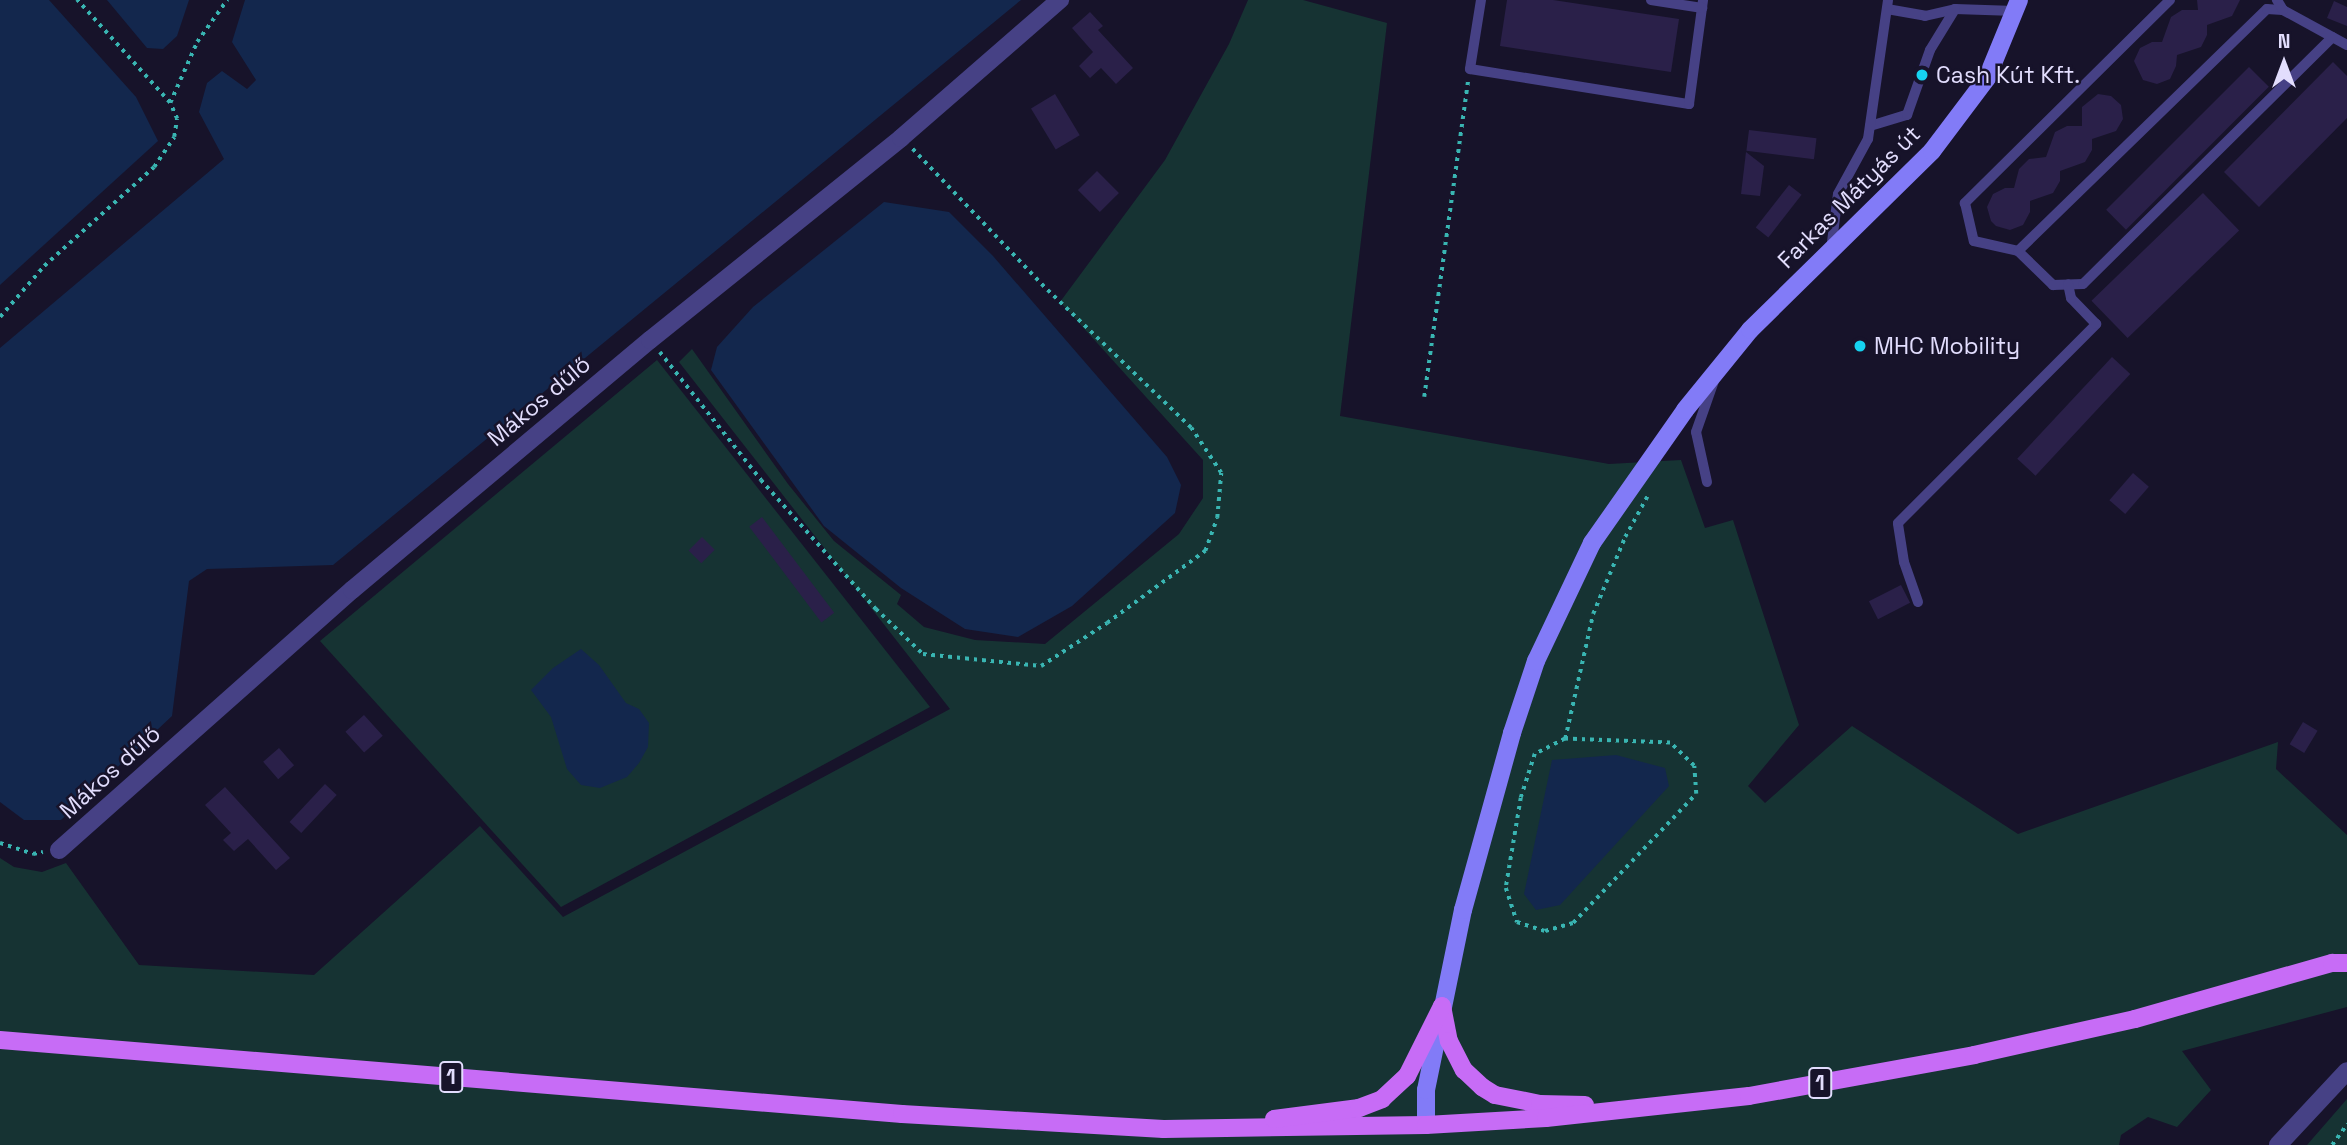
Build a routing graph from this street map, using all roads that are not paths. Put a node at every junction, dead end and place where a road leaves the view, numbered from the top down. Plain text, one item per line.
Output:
1 (1060, 0) edge
2 (1481, 0) edge
3 (1651, 0) edge
4 (2170, 0) edge
5 (1702, 4) edge
6 (1887, 4) edge
7 (2280, 5) edge
8 (2017, 6) edge
9 (1955, 9) junction
10 (2333, 37) junction
11 (2347, 45) edge
12 (1870, 126) junction
13 (1831, 251) junction
14 (2018, 251) junction
15 (2068, 284) junction
16 (1719, 369) junction
17 (1707, 482) dead end
18 (1918, 602) dead end
19 (59, 850) road end
20 (2342, 960) edge
21 (1442, 1006) junction
22 (0, 1040) edge
23 (2347, 1071) edge
24 (1543, 1111) junction
25 (1426, 1125) junction
26 (1197, 1129) junction
27 (2278, 1145) edge

1 - 19 street, Mákos dűlő
2 - 5 lane
3 - 5 lane
4 - 14 lane
6 - 9 lane
6 - 12 lane
7 - 10 lane
7 - 14 lane
8 - 9 lane
8 - 13 street, Farkas Mátyás út
9 - 12 lane
10 - 11 lane
10 - 15 lane
12 - 13 lane
13 - 16 street, Farkas Mátyás út
14 - 15 lane
15 - 18 lane
16 - 17 lane
16 - 21 street, Farkas Mátyás út
20 - 24 main road, 1
21 - 24 main road
21 - 25 street, Farkas Mátyás út
21 - 26 main road
22 - 26 main road, 1
23 - 27 street
24 - 25 main road, 1
25 - 26 main road, 1

